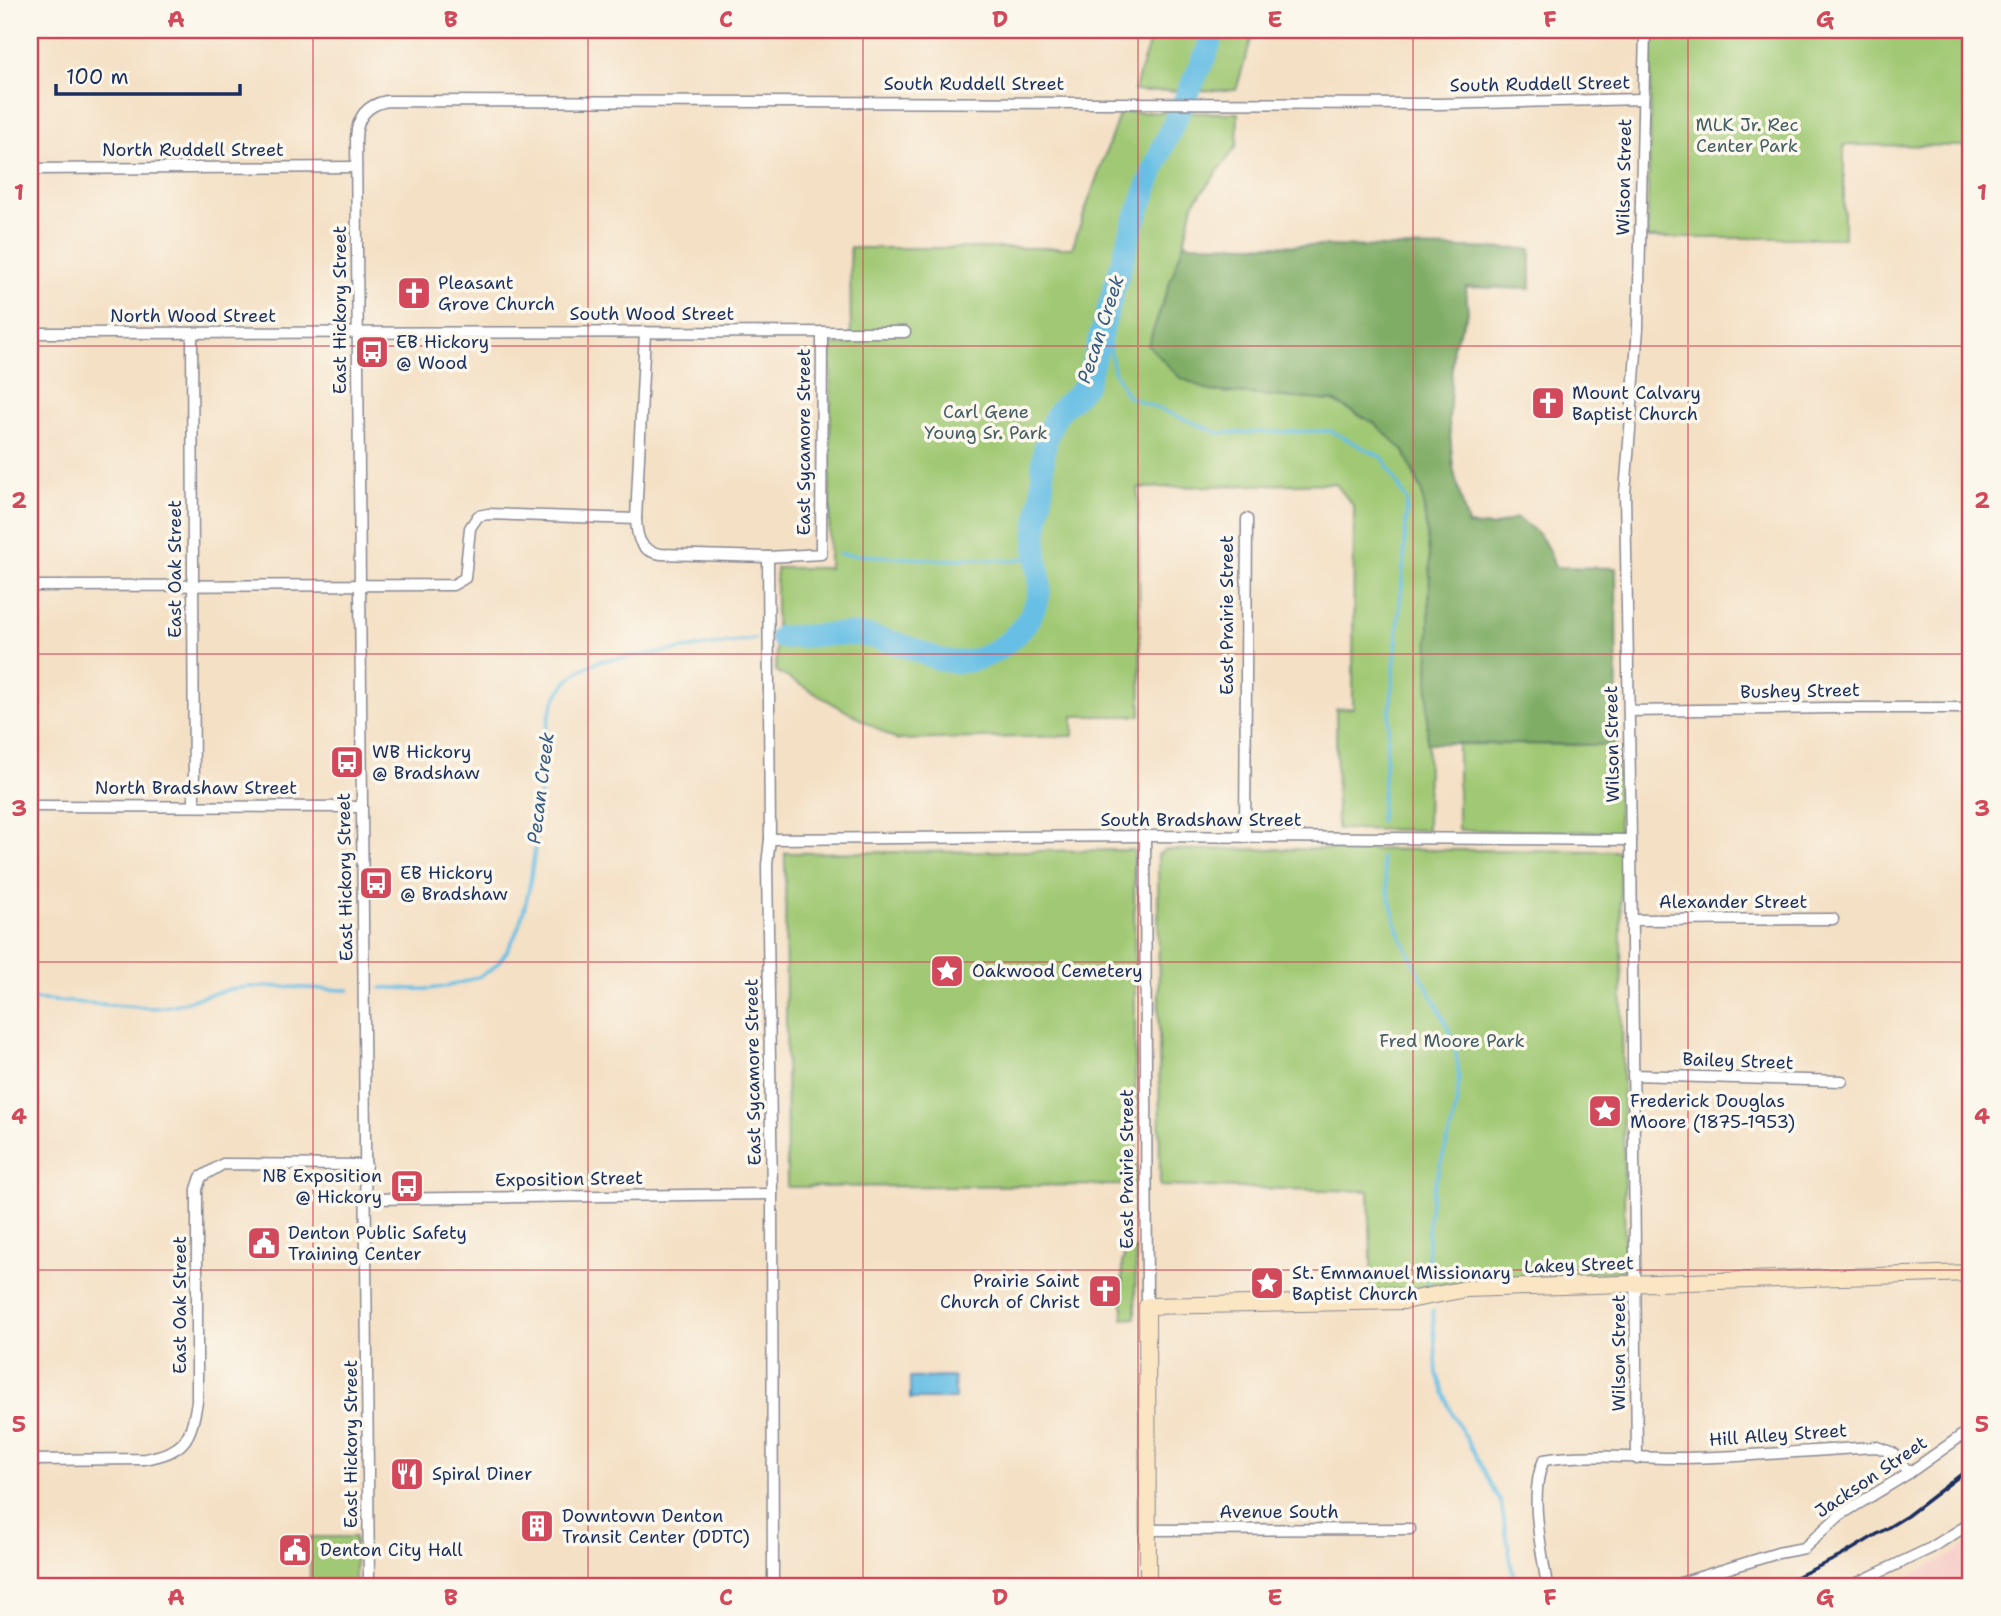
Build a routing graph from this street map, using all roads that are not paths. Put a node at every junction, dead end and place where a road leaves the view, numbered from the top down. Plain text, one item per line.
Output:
1 (1645, 30) edge
2 (1643, 99) junction
3 (356, 167) junction
4 (30, 169) edge
5 (822, 331) junction
6 (357, 332) junction
7 (645, 332) junction
8 (905, 332) dead end
9 (30, 333) edge
10 (192, 334) junction
11 (636, 519) junction
12 (1247, 519) dead end
13 (768, 557) junction
14 (359, 585) junction
15 (30, 586) edge
16 (192, 586) junction
17 (1971, 708) edge
18 (1629, 711) junction
19 (194, 805) junction
20 (30, 806) edge
21 (361, 807) junction
22 (1145, 836) junction
23 (1245, 837) junction
24 (770, 839) junction
25 (1631, 840) junction
26 (1632, 919) junction
27 (1833, 919) dead end
28 (1633, 1075) junction
29 (1842, 1082) dead end
30 (366, 1166) junction
31 (772, 1194) junction
32 (367, 1199) junction
33 (1971, 1273) edge
34 (1636, 1282) junction
35 (1147, 1306) junction
36 (1971, 1429) edge
37 (1637, 1459) junction
38 (30, 1460) edge
39 (1909, 1473) junction
40 (1971, 1523) edge
41 (1410, 1529) dead end
42 (1148, 1530) junction
43 (369, 1586) edge
44 (773, 1586) edge
45 (1149, 1586) edge
46 (1547, 1586) edge
47 (1671, 1586) edge
48 (1851, 1586) edge

1 - 2 street, Wilson Street
2 - 3 street, South Ruddell Street
2 - 18 street, Wilson Street
3 - 4 street, North Ruddell Street
3 - 6 street, East Hickory Street
5 - 7 street, South Wood Street
5 - 8 street, South Wood Street
5 - 13 street, East Sycamore Street
6 - 7 street, South Wood Street
6 - 10 street, North Wood Street
6 - 14 street, East Hickory Street
7 - 11 street
9 - 10 street, North Wood Street
10 - 16 street, East Oak Street
11 - 13 street
11 - 14 street
12 - 23 street, East Prairie Street
13 - 24 street, East Sycamore Street
14 - 16 street
14 - 21 street, East Hickory Street
15 - 16 street
16 - 19 street, East Oak Street
17 - 18 street, Bushey Street
18 - 25 street, Wilson Street
19 - 20 street, North Bradshaw Street
19 - 21 street, North Bradshaw Street
21 - 30 street, East Hickory Street
22 - 23 street, South Bradshaw Street
22 - 24 street, South Bradshaw Street
22 - 35 street, East Prairie Street
23 - 25 street, South Bradshaw Street
24 - 31 street, East Sycamore Street
25 - 26 street, Wilson Street
26 - 27 street, Alexander Street
26 - 28 street, Wilson Street
28 - 29 street, Bailey Street
28 - 34 street, Wilson Street
30 - 32 street, East Hickory Street
30 - 38 street, East Oak Street
31 - 32 street, Exposition Street
31 - 44 street, East Sycamore Street
32 - 43 street, East Hickory Street
33 - 34 street, Lakey Street
34 - 35 street, Lakey Street
34 - 37 street, Wilson Street
35 - 42 street, East Prairie Street
36 - 39 street, Jackson Street
37 - 39 street, Hill Alley Street
37 - 46 street, Hill Alley Street
39 - 47 street, Jackson Street
40 - 48 street
41 - 42 street, Avenue South
42 - 45 street, East Prairie Street

